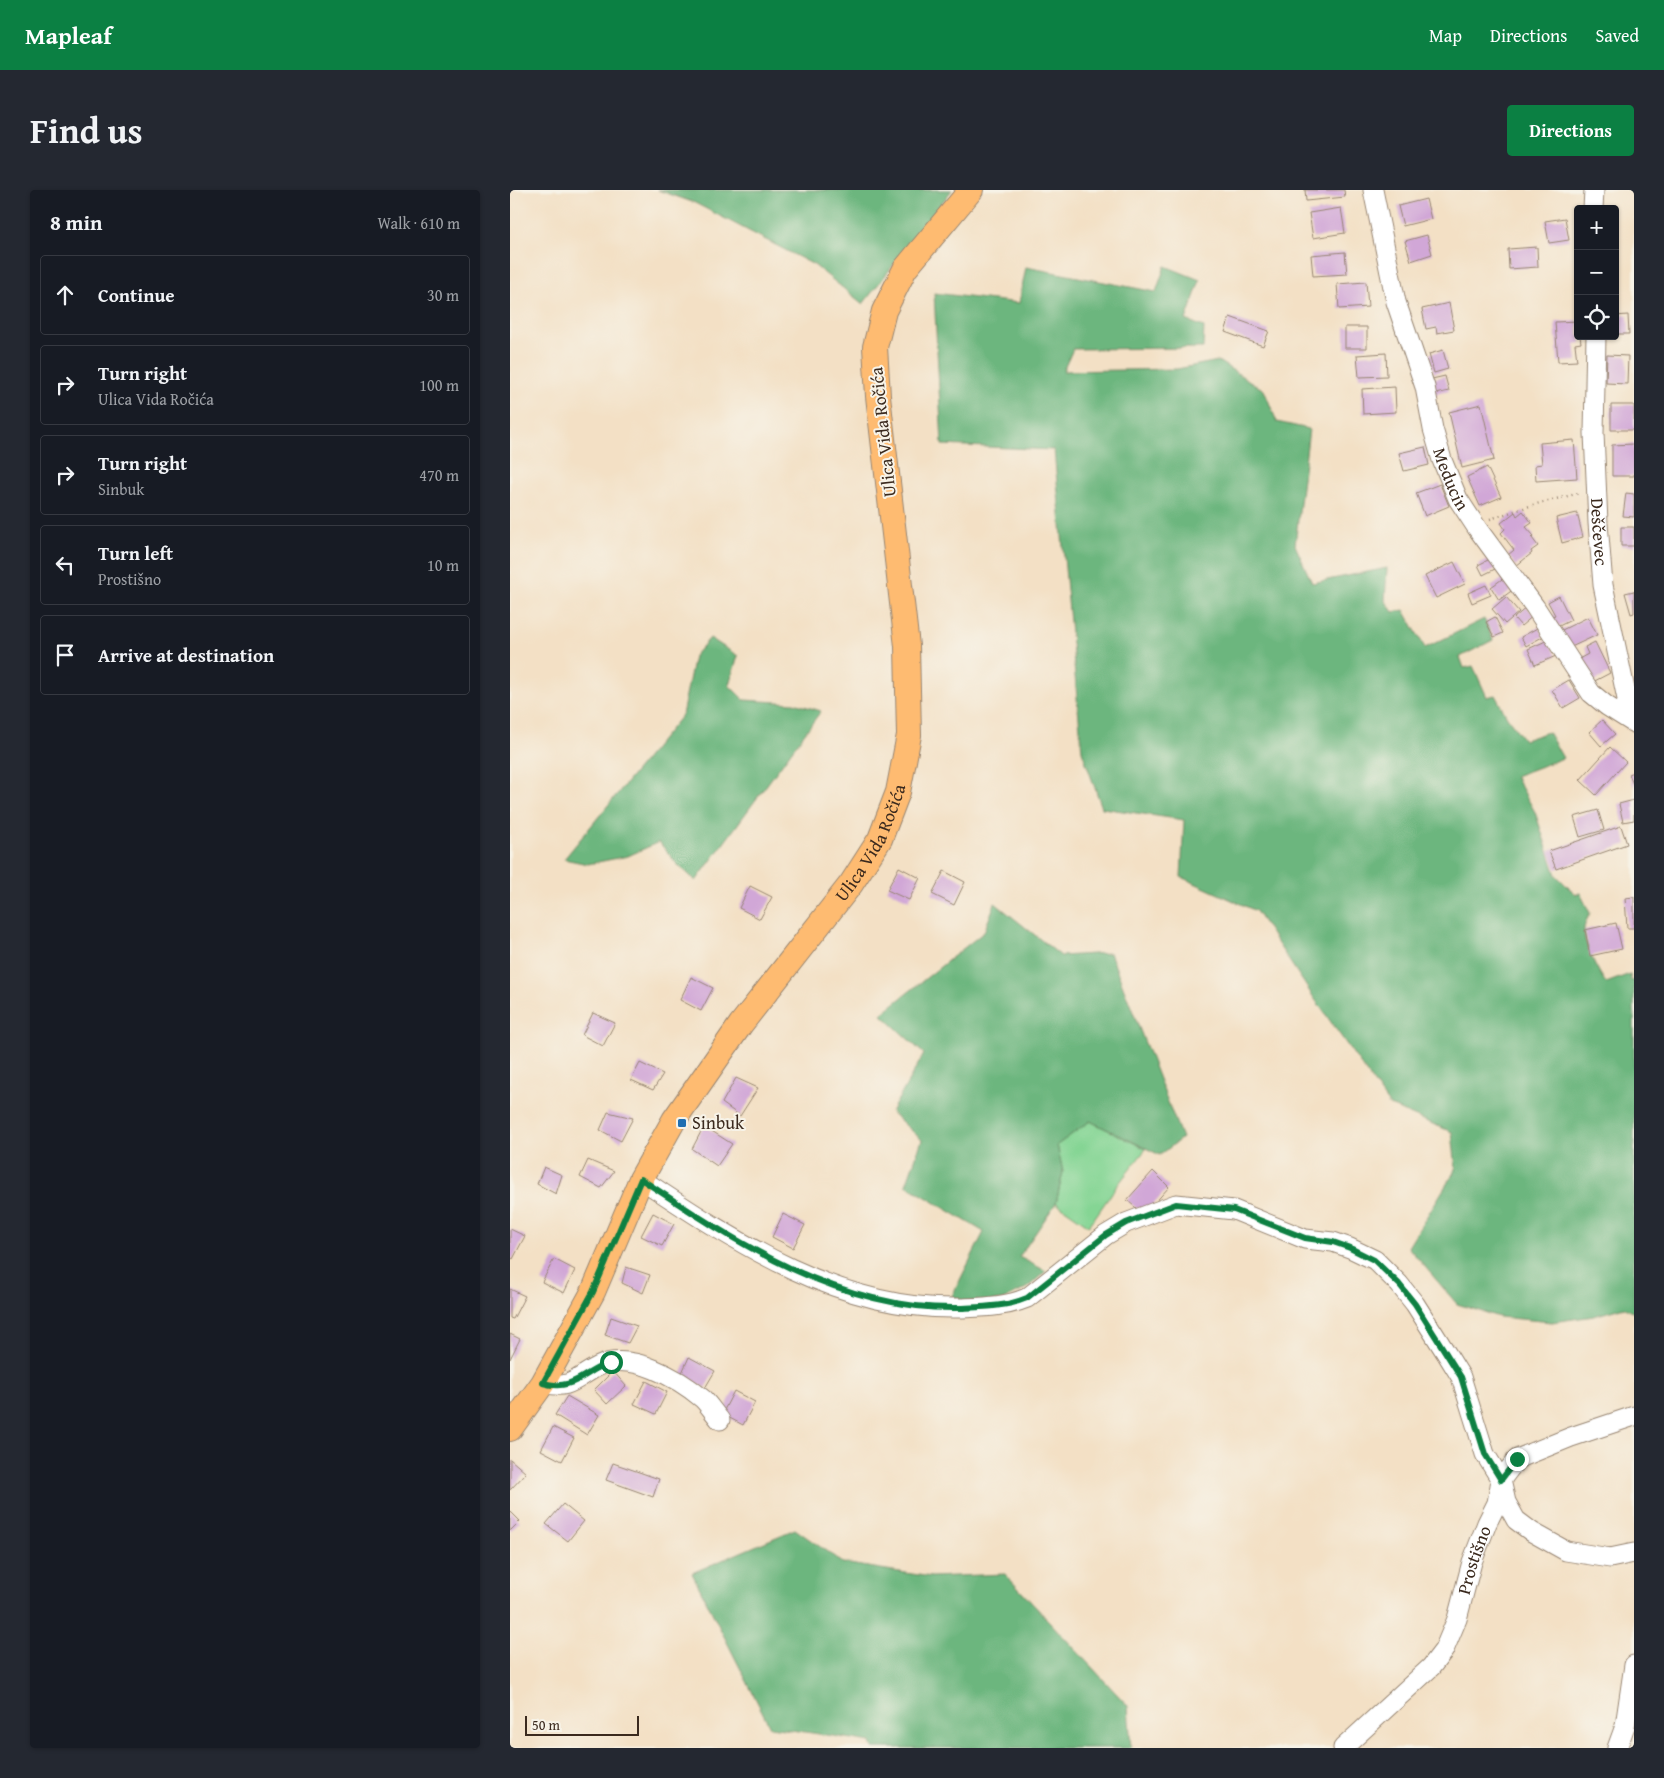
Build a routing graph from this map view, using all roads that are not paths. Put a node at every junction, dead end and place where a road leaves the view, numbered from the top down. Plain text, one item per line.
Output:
1 (971, 190) edge
2 (1373, 190) edge
3 (1594, 190) edge
4 (1593, 205) edge
5 (1596, 340) edge
6 (1630, 720) edge
7 (641, 1179) junction
8 (543, 1383) junction
9 (1634, 1416) edge
10 (720, 1420) dead end
11 (510, 1429) edge
12 (1501, 1480) junction
13 (1634, 1552) edge
14 (1634, 1665) edge
15 (1343, 1748) edge
16 (1617, 1748) edge

1 - 7 main road, Ulica Vida Ročića
2 - 6 street, Meducin
3 - 4 street
5 - 6 street, Deščevec
7 - 8 main road, Ulica Vida Ročića
7 - 12 street
8 - 10 street
8 - 11 main road, Ulica Vida Ročića
9 - 12 street, Prostišno
12 - 13 street
12 - 15 street, Prostišno
14 - 16 street

